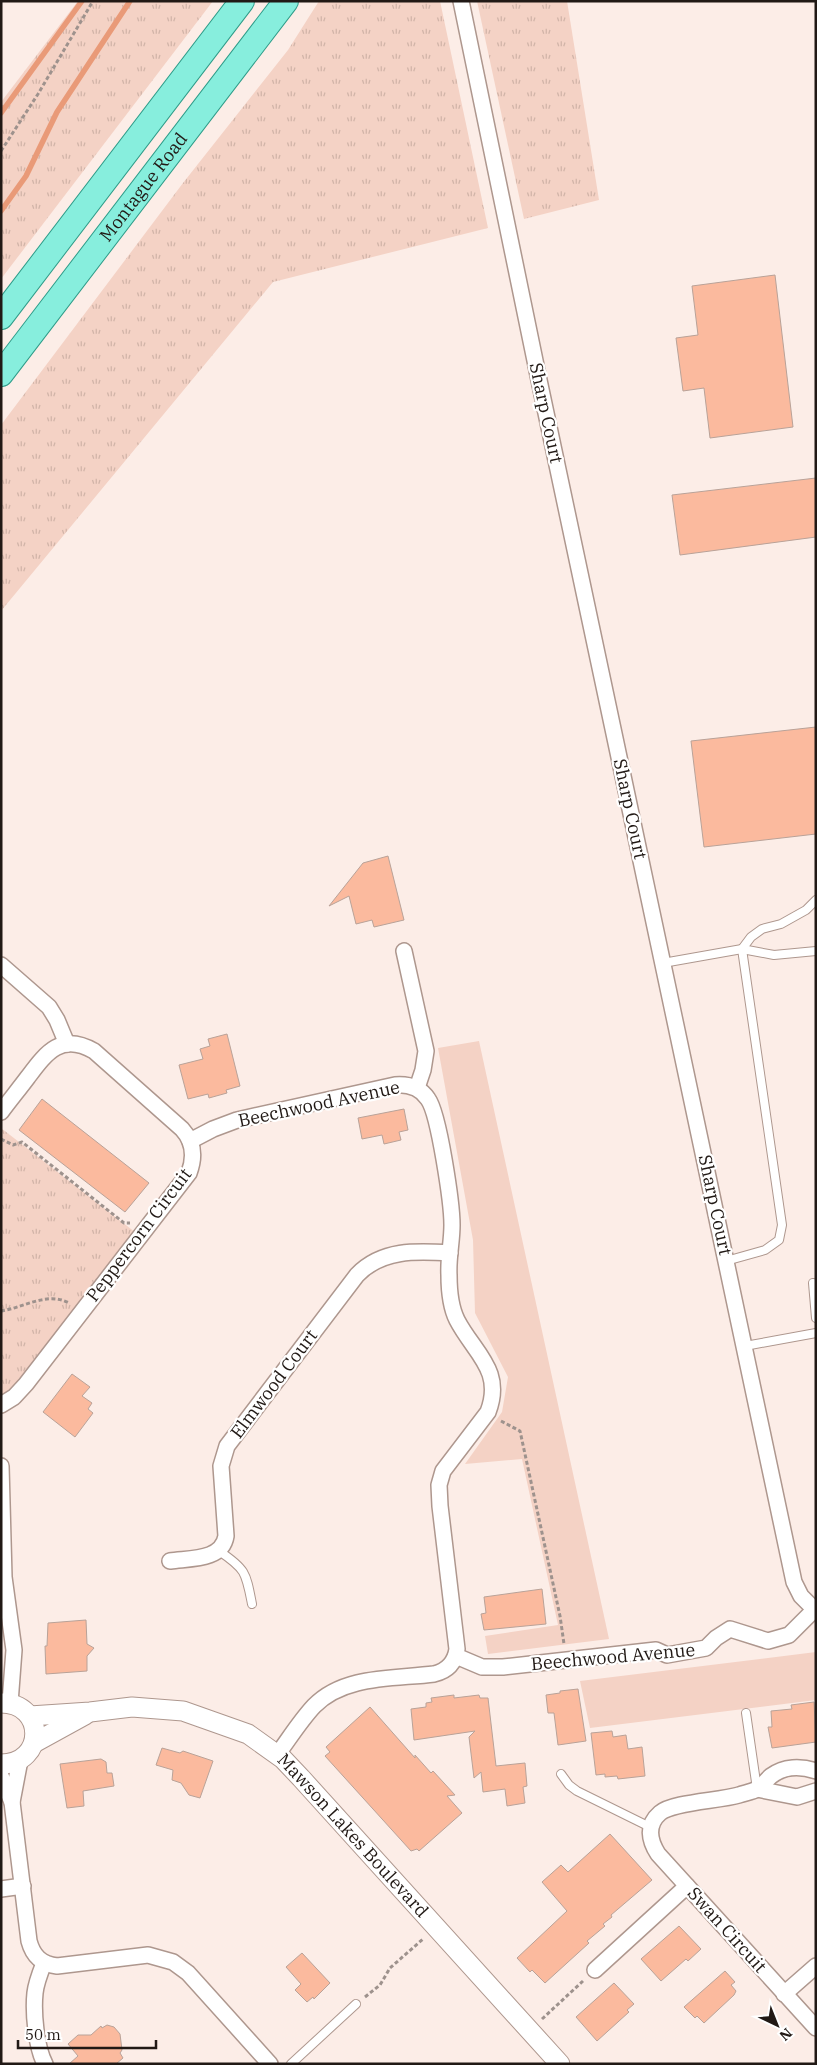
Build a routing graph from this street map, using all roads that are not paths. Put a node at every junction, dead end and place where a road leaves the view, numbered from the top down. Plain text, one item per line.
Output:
1 (242, 1) edge
2 (286, 1) edge
3 (461, 1) edge
4 (1, 317) edge
5 (1, 374) edge
6 (816, 900) edge
7 (742, 949) junction
8 (404, 951) dead end
9 (816, 951) edge
10 (663, 963) junction
11 (1, 965) edge
12 (67, 1044) junction
13 (417, 1088) junction
14 (1, 1112) edge
15 (190, 1141) junction
16 (450, 1253) junction
17 (726, 1261) junction
18 (813, 1283) dead end
19 (816, 1318) edge
20 (816, 1333) edge
21 (745, 1346) junction
22 (1, 1405) edge
23 (1, 1466) edge
24 (219, 1552) junction
25 (170, 1561) dead end
26 (3, 1576) edge
27 (252, 1604) dead end
28 (815, 1611) edge
29 (456, 1656) junction
30 (6, 1703) edge
31 (90, 1712) junction
32 (746, 1713) dead end
33 (30, 1716) junction
34 (34, 1743) junction
35 (277, 1754) junction
36 (20, 1760) junction
37 (1, 1764) edge
38 (816, 1771) edge
39 (561, 1774) dead end
40 (1, 1776) edge
41 (757, 1790) junction
42 (816, 1791) edge
43 (12, 1802) junction
44 (650, 1827) junction
45 (22, 1886) junction
46 (687, 1886) junction
47 (1, 1889) edge
48 (44, 1962) junction
49 (816, 1966) edge
50 (595, 1970) road end
51 (784, 1994) junction
52 (356, 2004) road end
53 (816, 2028) edge
54 (45, 2064) edge
55 (270, 2064) edge
56 (291, 2064) edge
57 (560, 2064) edge

1 - 4 main road, Montague Road
2 - 5 main road, Montague Road
3 - 10 street, Sharp Court
6 - 7 lane
7 - 9 lane
7 - 10 lane
7 - 17 lane
8 - 13 street
10 - 17 street, Sharp Court
11 - 12 street
12 - 14 street
12 - 15 street, Peppercorn Circuit
13 - 15 street, Beechwood Avenue
13 - 16 street, Beechwood Avenue
15 - 22 street, Peppercorn Circuit
16 - 24 street, Elmwood Court
16 - 29 street, Beechwood Avenue
17 - 21 street, Sharp Court
18 - 19 lane
20 - 21 lane
21 - 28 street, Sharp Court
23 - 26 street
24 - 25 street
24 - 27 lane
26 - 30 street
28 - 29 street, Beechwood Avenue
29 - 35 street
30 - 33 street
31 - 33 street, Mawson Lakes Boulevard
31 - 34 street, Mawson Lakes Boulevard
31 - 35 street, Mawson Lakes Boulevard
32 - 41 lane
33 - 34 street
34 - 36 street
35 - 57 street, Mawson Lakes Boulevard
36 - 37 street
36 - 43 street
38 - 41 street
39 - 44 lane
40 - 43 street
41 - 42 street
41 - 44 street
43 - 45 street
44 - 46 street, Swan Circuit
45 - 47 street
45 - 48 street
46 - 50 street
46 - 51 street, Swan Circuit
48 - 54 street
48 - 55 street
49 - 51 street
51 - 53 street, Swan Circuit
52 - 56 lane

